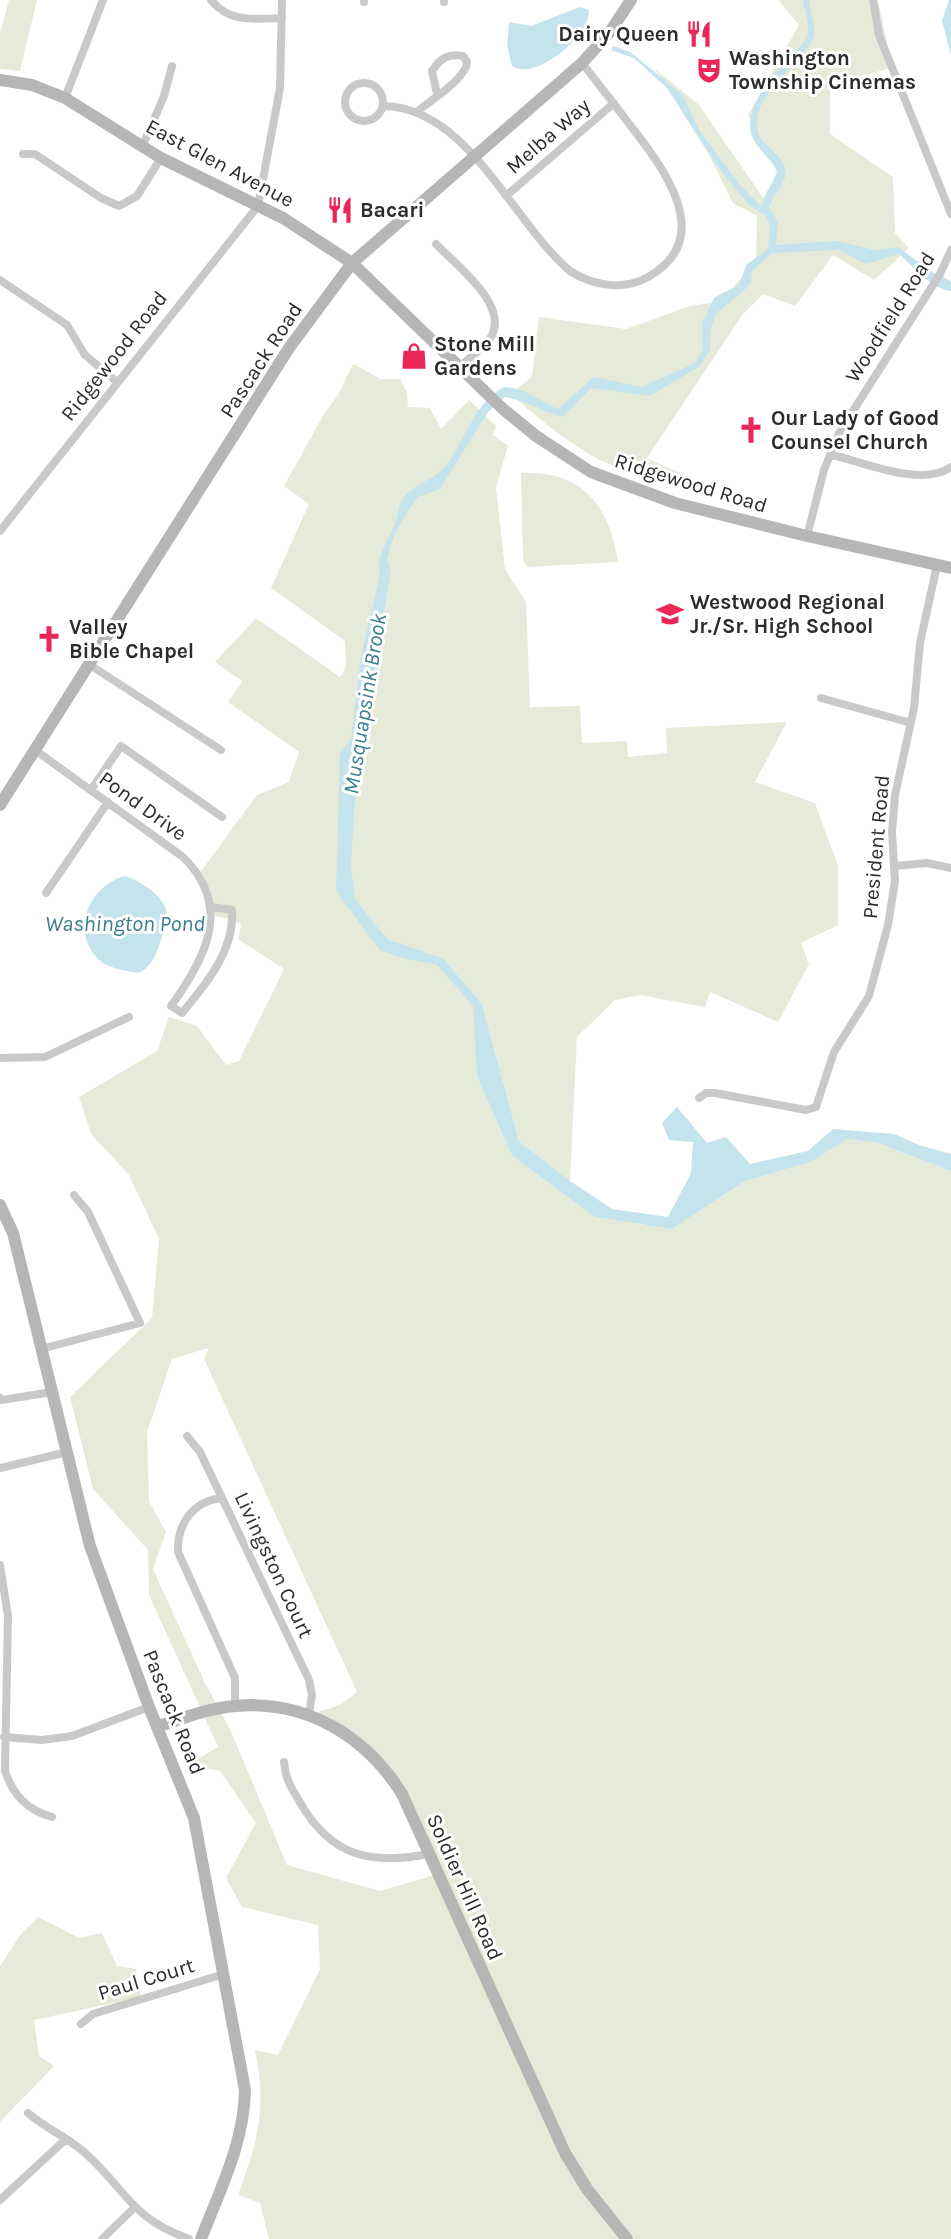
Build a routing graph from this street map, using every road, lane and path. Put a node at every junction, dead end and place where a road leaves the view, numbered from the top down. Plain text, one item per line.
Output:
1 (103, 0) edge
2 (211, 0) edge
3 (282, 0) edge
4 (631, 0) edge
5 (873, 0) edge
6 (282, 18) junction
7 (582, 63) junction
8 (172, 66) dead end
9 (0, 80) edge
10 (437, 94) junction
11 (66, 98) junction
12 (614, 103) junction
13 (383, 106) junction
14 (418, 111) junction
15 (143, 145) junction
16 (23, 154) dead end
17 (161, 158) junction
18 (474, 158) junction
19 (506, 196) junction
20 (258, 206) junction
21 (951, 214) edge
22 (436, 244) dead end
23 (951, 250) edge
24 (352, 264) junction
25 (0, 280) edge
26 (458, 368) junction
27 (117, 382) junction
28 (830, 454) junction
29 (951, 467) edge
30 (0, 531) edge
31 (807, 536) junction
32 (937, 565) junction
33 (951, 568) edge
34 (90, 665) junction
35 (821, 698) dead end
36 (911, 723) junction
37 (34, 750) junction
38 (220, 750) dead end
39 (91, 790) junction
40 (108, 802) junction
41 (0, 805) edge
42 (222, 817) dead end
43 (895, 866) junction
44 (951, 867) edge
45 (46, 893) dead end
46 (211, 907) junction
47 (129, 1017) dead end
48 (0, 1058) edge
49 (699, 1098) dead end
50 (74, 1195) dead end
51 (0, 1205) edge
52 (42, 1349) junction
53 (52, 1392) junction
54 (0, 1398) edge
55 (186, 1436) dead end
56 (67, 1452) junction
57 (0, 1468) edge
58 (222, 1498) junction
59 (0, 1564) edge
60 (235, 1706) junction
61 (149, 1707) junction
62 (309, 1715) junction
63 (159, 1726) junction
64 (4, 1737) junction
65 (284, 1762) dead end
66 (52, 1817) dead end
67 (429, 1854) junction
68 (224, 1974) junction
69 (81, 2024) dead end
70 (28, 2113) dead end
71 (66, 2139) junction
72 (0, 2200) edge
73 (134, 2208) junction
74 (102, 2239) edge
75 (189, 2239) edge
76 (201, 2239) edge
77 (627, 2239) edge

1 - 11 street
2 - 6 street
3 - 6 street
4 - 7 street, Pascack Road
5 - 21 street
6 - 20 street
7 - 12 street
7 - 18 street, Pascack Road
8 - 15 street
9 - 11 street, East Glen Avenue
10 - 10 street
10 - 14 street
11 - 15 street, East Glen Avenue
12 - 19 street, Melba Way
12 - 19 street
13 - 13 street
13 - 14 street
14 - 18 street
15 - 17 street, East Glen Avenue
16 - 17 street
17 - 20 street, East Glen Avenue
18 - 19 street
18 - 24 street, Pascack Road
20 - 24 street, East Glen Avenue
20 - 27 street, Ridgewood Road
22 - 26 street
23 - 28 street, Woodfield Road
24 - 26 street, Ridgewood Road
24 - 34 street, Pascack Road
25 - 27 street
26 - 31 street, Ridgewood Road
27 - 30 street, Ridgewood Road
28 - 29 street
28 - 31 street, Woodfield Road
31 - 32 street, Ridgewood Road
32 - 33 street, Ridgewood Road
32 - 36 street, President Road
34 - 37 street, Pascack Road
34 - 38 street
35 - 36 street
36 - 43 street, President Road
37 - 39 street, Pond Drive
37 - 41 street, Pascack Road
39 - 40 street, Pond Drive
39 - 42 street
40 - 45 street
40 - 46 street, Pond Drive
43 - 44 street
43 - 49 street, President Road
46 - 46 street, Pond Drive
47 - 48 street
50 - 52 street
51 - 52 street, Pascack Road
52 - 53 street, Pascack Road
53 - 54 street
53 - 56 street, Pascack Road
55 - 58 street, Livingston Court
56 - 57 street
56 - 61 street, Pascack Road
58 - 60 street
58 - 62 street, Livingston Court
59 - 64 street
60 - 62 street, Soldier Hill Road
60 - 63 street, Soldier Hill Road
61 - 63 street, Pascack Road
61 - 64 street
62 - 67 street, Soldier Hill Road
63 - 68 street, Pascack Road
64 - 66 street
65 - 67 street
67 - 77 street, Soldier Hill Road
68 - 69 street, Paul Court
68 - 76 street, Pascack Road
70 - 71 street
71 - 72 street
71 - 73 street
73 - 74 street
73 - 75 street

